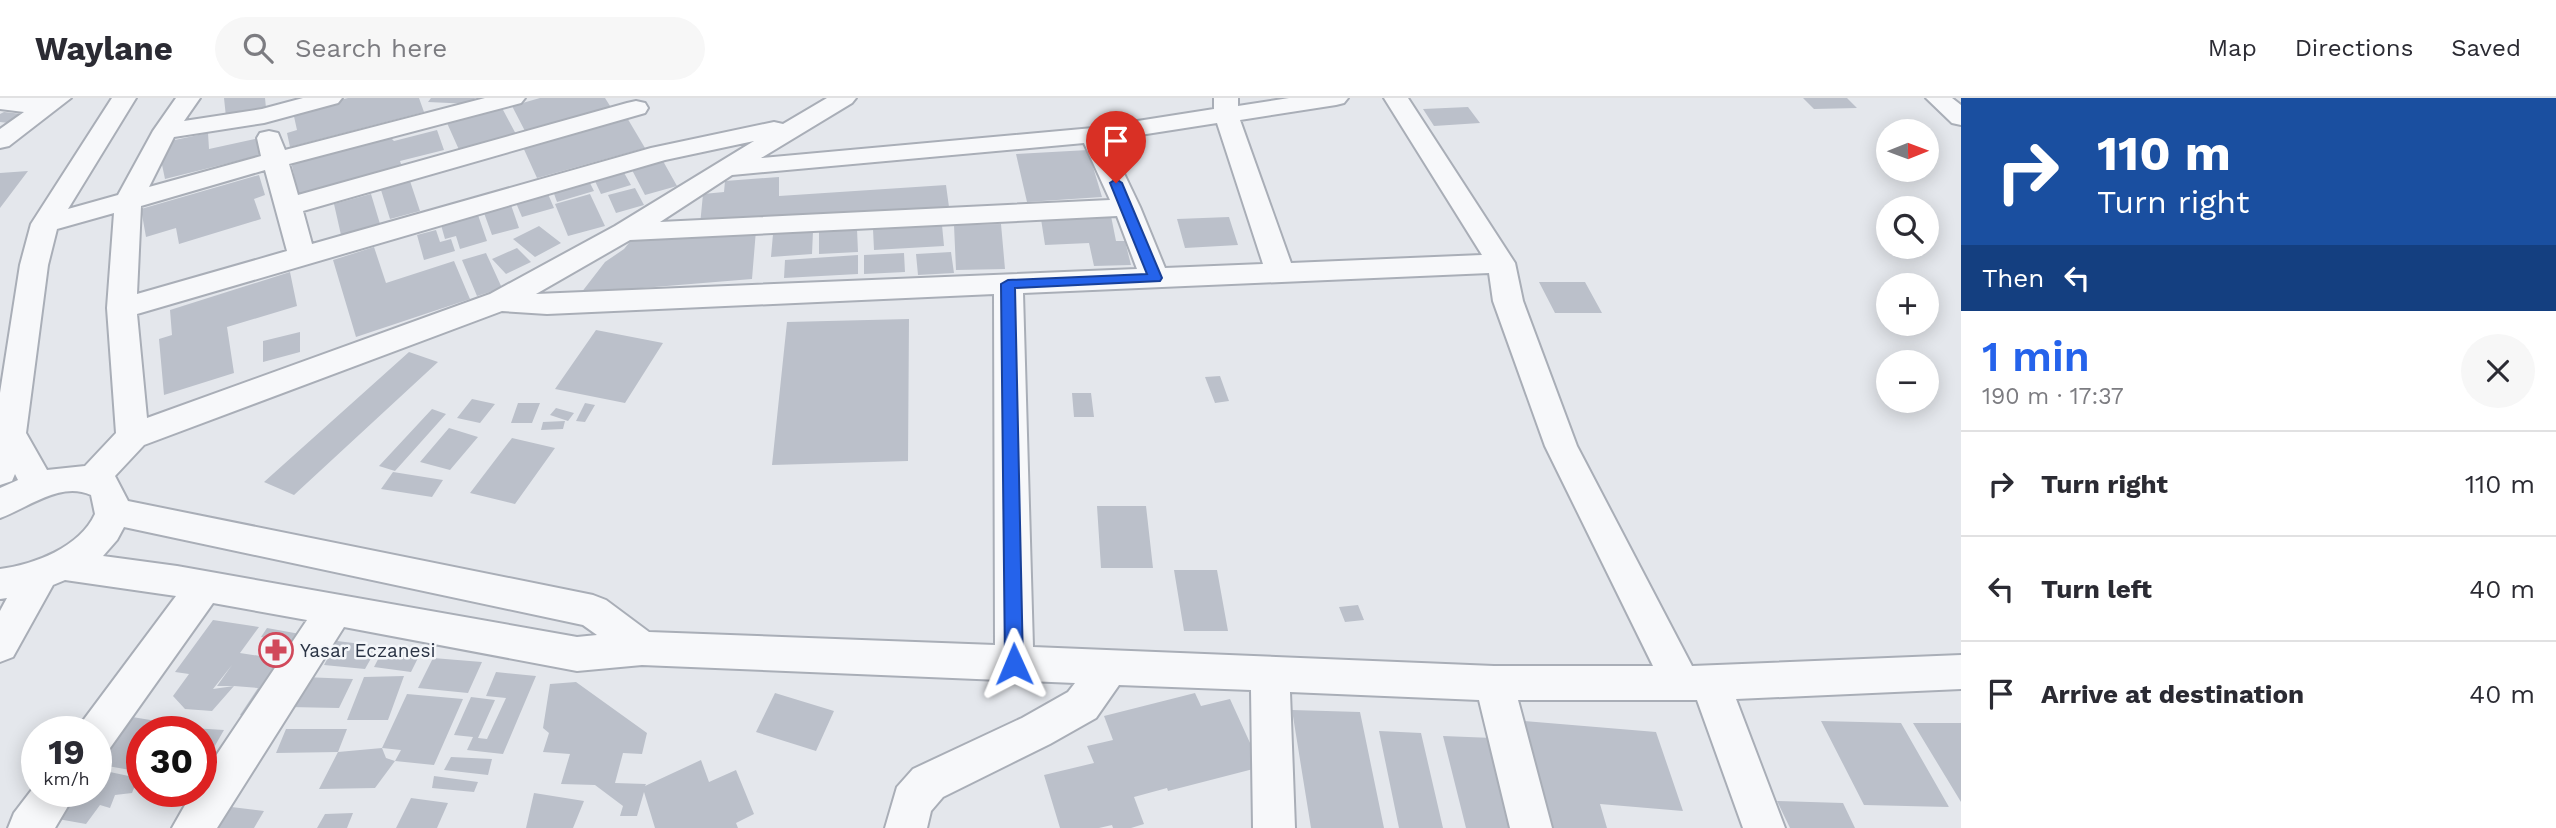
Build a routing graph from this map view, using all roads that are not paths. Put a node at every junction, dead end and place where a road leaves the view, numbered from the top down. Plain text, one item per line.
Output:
1 (124, 98) edge
2 (188, 98) edge
3 (330, 98) edge
4 (513, 98) edge
5 (844, 98) edge
6 (1336, 98) edge
7 (1396, 98) edge
8 (1938, 98) edge
9 (0, 102) edge
10 (51, 103) edge
11 (634, 103) edge
12 (1226, 106) edge
13 (264, 116) junction
14 (1961, 118) edge
15 (799, 124) junction
16 (165, 131) junction
17 (1093, 135) junction
18 (0, 141) edge
19 (660, 153) junction
20 (274, 160) junction
21 (724, 169) junction
22 (128, 201) junction
23 (286, 207) junction
24 (1127, 207) junction
25 (45, 224) junction
26 (625, 232) junction
27 (302, 257) junction
28 (1501, 263) junction
29 (1280, 272) junction
30 (1156, 278) junction
31 (1008, 284) junction
32 (500, 301) junction
33 (122, 308) junction
34 (8, 425) edge
35 (132, 436) junction
36 (0, 472) edge
37 (91, 481) junction
38 (38, 485) junction
39 (0, 504) edge
40 (112, 511) junction
41 (52, 571) junction
42 (0, 584) edge
43 (204, 586) junction
44 (335, 610) junction
45 (0, 645) edge
46 (642, 648) junction
47 (1014, 664) junction
48 (1110, 668) junction
49 (1961, 672) edge
50 (1270, 674) junction
51 (1494, 683) junction
52 (1696, 683) junction
53 (110, 716) edge
54 (44, 807) edge
55 (29, 828) edge
56 (193, 828) edge
57 (905, 828) edge
58 (1274, 828) edge
59 (1531, 828) edge
60 (1764, 828) edge

1 - 25 street
2 - 16 street
3 - 13 street
4 - 20 street
5 - 15 street
6 - 12 street
7 - 28 street
8 - 14 street
9 - 10 street
10 - 18 street
11 - 19 street
11 - 23 street
12 - 17 street
12 - 29 street
13 - 16 street
13 - 20 street
15 - 19 street
15 - 21 street
16 - 22 street
17 - 21 street
17 - 24 street
19 - 27 street
20 - 22 street
20 - 23 street
21 - 26 street
22 - 25 street
22 - 33 street
23 - 27 street
24 - 26 street
24 - 30 street
25 - 34 street
26 - 32 street
27 - 33 street
28 - 29 street
28 - 52 street
29 - 30 street
30 - 31 street
31 - 32 street
31 - 47 street
32 - 35 street
33 - 35 street
34 - 36 street
34 - 38 street
35 - 37 street
37 - 38 street
37 - 40 street
38 - 39 street
40 - 41 street
40 - 46 street
41 - 42 street
41 - 43 street
41 - 45 street
43 - 44 street
43 - 53 street
44 - 46 street
44 - 56 street
46 - 47 street
47 - 48 street
48 - 50 street
48 - 57 street
49 - 52 street
50 - 51 street
50 - 58 street
51 - 52 street
51 - 59 street
52 - 60 street
54 - 55 street

